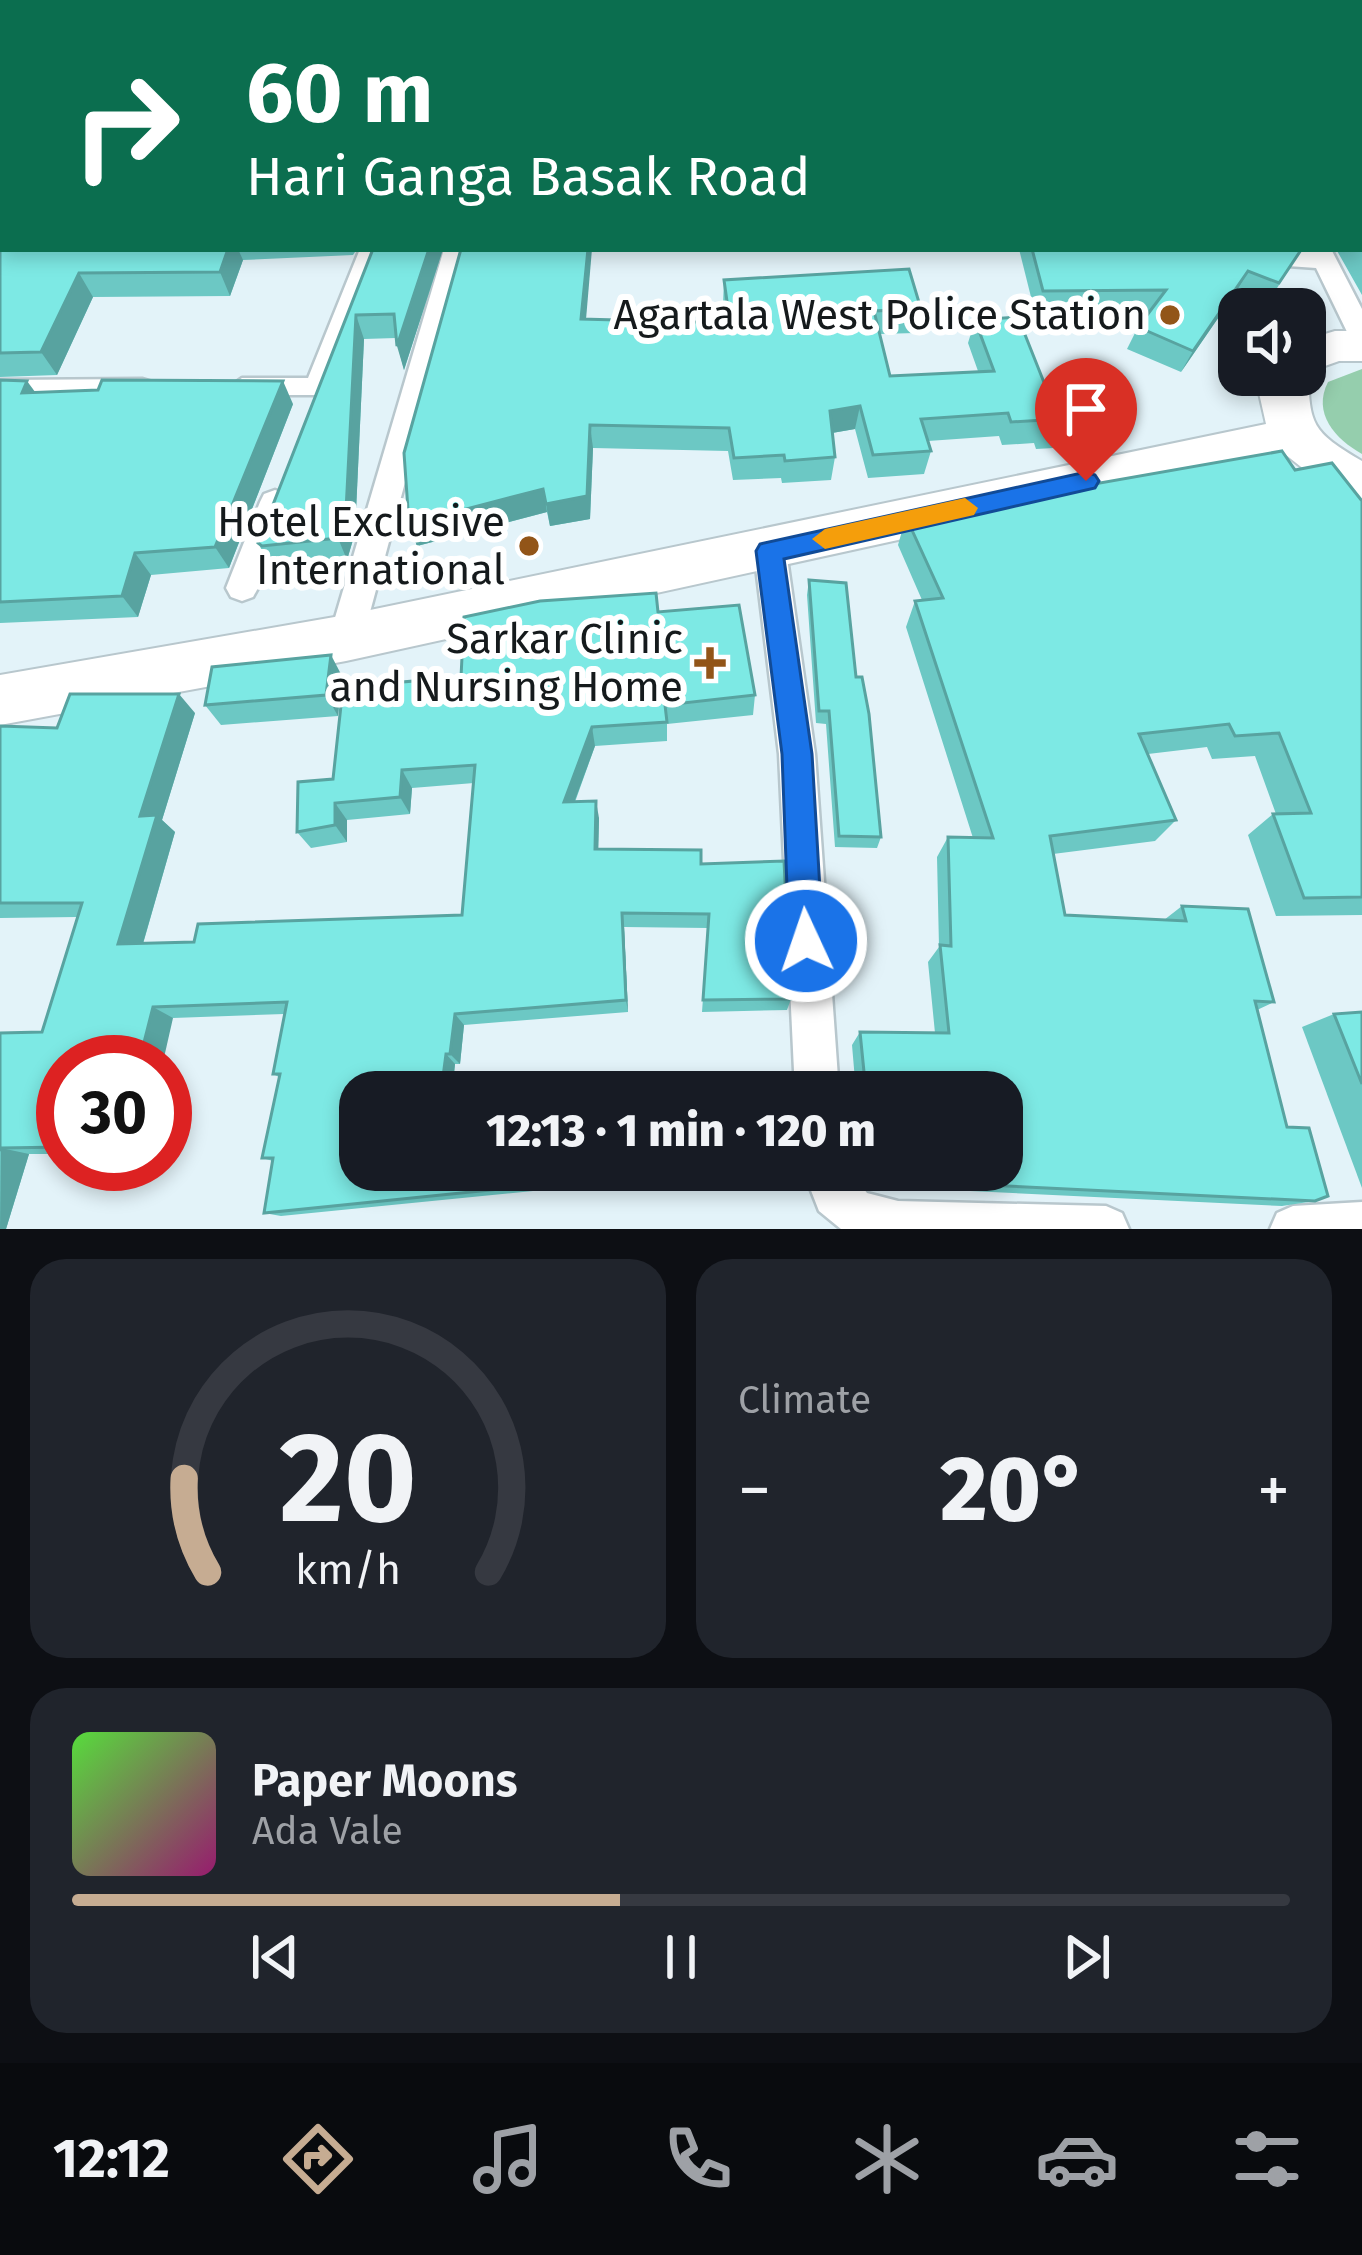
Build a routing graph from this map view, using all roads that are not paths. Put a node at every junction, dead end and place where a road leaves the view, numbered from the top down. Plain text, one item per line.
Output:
1 (371, 252) edge
2 (455, 252) edge
3 (1322, 255) edge
4 (1235, 256) edge
5 (1362, 336) edge
6 (1362, 346) edge
7 (1326, 349) edge
8 (213, 388) edge
9 (165, 389) edge
10 (0, 390) edge
11 (1283, 396) edge
12 (1297, 435) junction
13 (284, 477) edge
14 (1362, 483) edge
15 (770, 551) junction
16 (242, 588) dead end
17 (346, 638) junction
18 (0, 700) edge
19 (816, 1071) edge
20 (835, 1191) edge
21 (1362, 1225) edge
22 (1106, 1229) edge
23 (1293, 1229) edge

1 - 8 street
2 - 17 street
3 - 4 street
3 - 5 street
6 - 7 main road
9 - 10 street
11 - 12 main road
12 - 14 main road
12 - 15 main road
13 - 16 street
15 - 17 main road
15 - 19 street
17 - 18 main road
20 - 22 street
21 - 23 street

